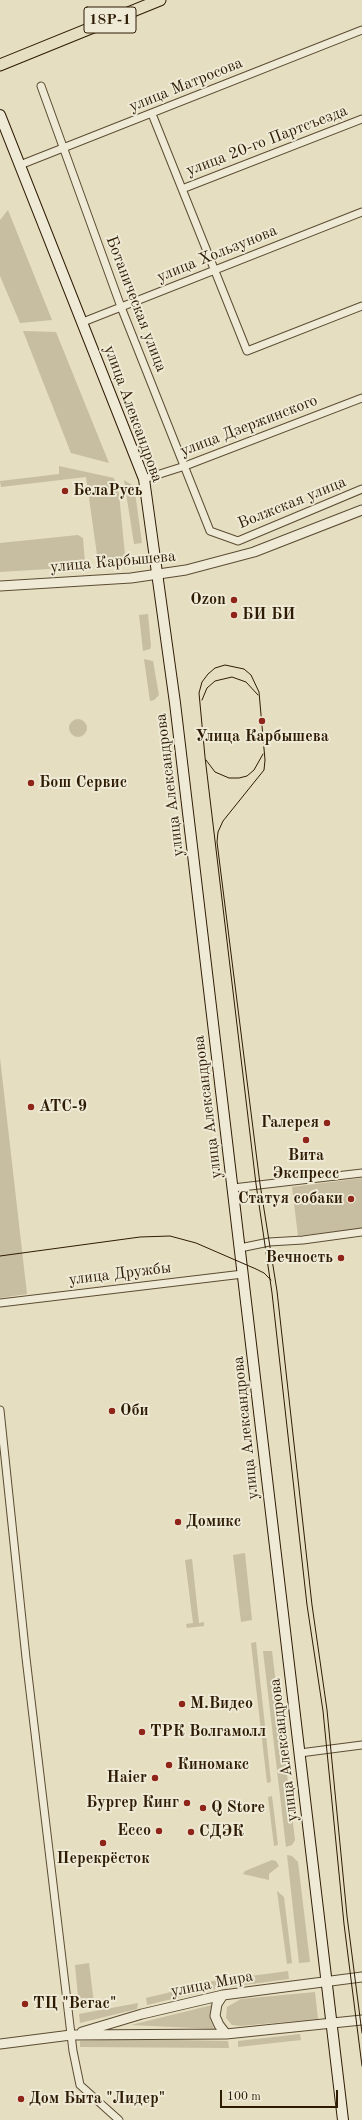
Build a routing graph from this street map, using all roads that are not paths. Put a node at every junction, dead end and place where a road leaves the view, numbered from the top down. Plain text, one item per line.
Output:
1 (160, 0) edge
2 (362, 30) edge
3 (0, 65) edge
4 (40, 86) dead end
5 (152, 114) junction
6 (0, 115) edge
7 (362, 119) edge
8 (63, 148) junction
9 (20, 165) junction
10 (182, 189) junction
11 (362, 212) edge
12 (215, 270) junction
13 (362, 306) edge
14 (121, 307) junction
15 (83, 322) junction
16 (362, 398) edge
17 (185, 466) junction
18 (144, 478) junction
19 (362, 489) edge
20 (362, 510) edge
21 (210, 531) joint
22 (157, 575) junction
23 (0, 586) edge
24 (362, 1173) edge
25 (233, 1188) junction
26 (362, 1232) edge
27 (240, 1248) junction
28 (243, 1274) junction
29 (0, 1303) edge
30 (0, 1410) edge
31 (362, 1745) edge
32 (300, 1753) junction
33 (362, 1977) edge
34 (327, 1982) junction
35 (223, 1995) junction
36 (362, 2020) edge
37 (332, 2024) junction
38 (226, 2034) junction
39 (71, 2035) junction
40 (0, 2044) edge
41 (118, 2120) edge
42 (343, 2120) edge

1 - 3 main road, 18Р-1
2 - 5 street, улица Матросова
4 - 8 street, Ботаническая улица
5 - 8 street, улица Матросова
5 - 10 street
6 - 9 main road, улица Александрова
7 - 10 street, улица 20-го Партсъезда
8 - 9 street, улица Матросова
8 - 14 street, Ботаническая улица
9 - 15 main road, улица Александрова
10 - 12 street
11 - 12 street, улица Хользунова
12 - 13 street
12 - 14 street, улица Хользунова
14 - 15 street, улица Хользунова
14 - 17 street, Ботаническая улица
15 - 18 main road, улица Александрова
16 - 17 street, улица Дзержинского
17 - 18 street, улица Дзержинского
17 - 21 street, Ботаническая улица
18 - 22 main road, улица Александрова
19 - 21 street, Волжская улица
20 - 22 street, улица Карбышева
22 - 23 street, улица Карбышева
22 - 25 main road, улица Александрова
24 - 25 street
25 - 27 main road, улица Александрова
26 - 27 street
27 - 28 main road, улица Александрова
28 - 29 street, улица Дружбы
28 - 32 main road, улица Александрова
30 - 39 street
31 - 32 street
32 - 34 main road, улица Александрова
33 - 34 street, улица Мира
34 - 35 street, улица Мира
34 - 37 main road, улица Александрова
35 - 38 street
35 - 39 street, улица Мира
36 - 37 street, улица Мира
37 - 38 street, улица Мира
37 - 42 main road, улица Александрова
38 - 39 street, улица Мира
39 - 40 street, улица Мира
39 - 41 street

